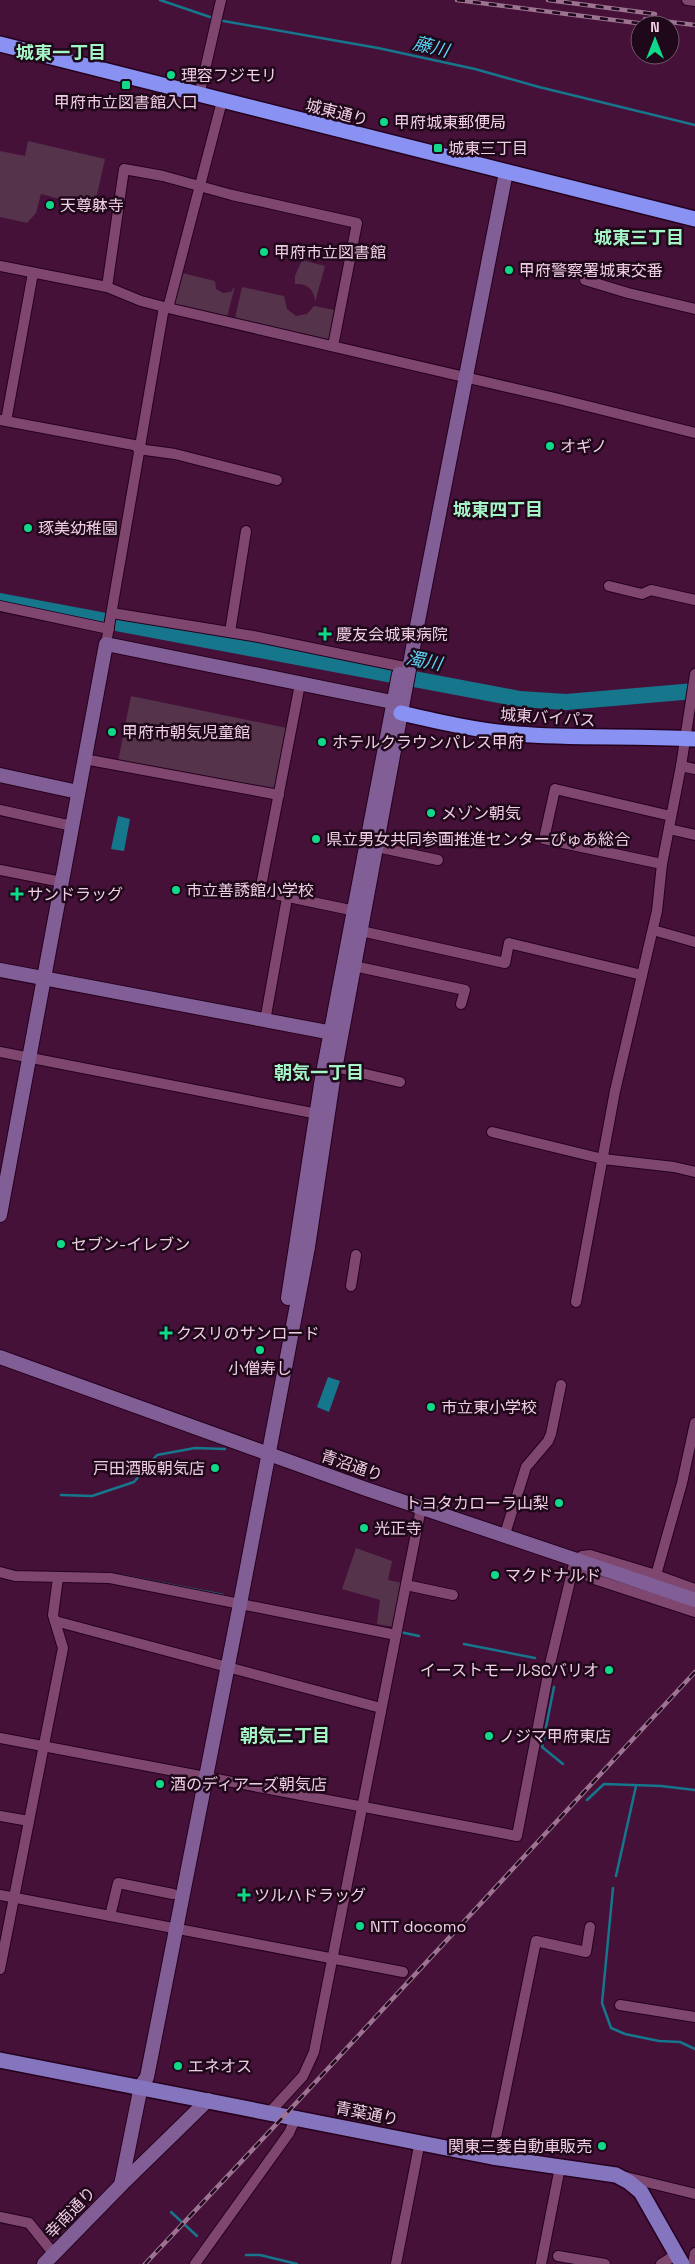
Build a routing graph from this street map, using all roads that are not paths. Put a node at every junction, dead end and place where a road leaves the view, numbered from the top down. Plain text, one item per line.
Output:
1 (221, 0) edge
2 (687, 0) edge
3 (695, 1) edge
4 (0, 44) edge
5 (199, 96) junction
6 (222, 101) junction
7 (502, 172) junction
8 (201, 187) junction
9 (695, 219) edge
10 (0, 266) edge
11 (33, 273) junction
12 (585, 280) dead end
13 (107, 287) junction
14 (166, 308) junction
15 (695, 309) edge
16 (332, 346) junction
17 (462, 377) junction
18 (3, 420) edge
19 (695, 434) edge
20 (139, 447) junction
21 (277, 480) dead end
22 (246, 531) dead end
23 (609, 586) dead end
24 (695, 600) edge
25 (0, 606) edge
26 (112, 613) junction
27 (109, 628) junction
28 (230, 632) junction
29 (105, 648) junction
30 (405, 666) junction
31 (695, 676) edge
32 (299, 688) junction
33 (398, 702) junction
34 (693, 706) edge
35 (691, 733) edge
36 (84, 759) junction
37 (681, 766) junction
38 (695, 769) edge
39 (0, 775) edge
40 (78, 792) junction
41 (278, 795) junction
42 (0, 810) edge
43 (672, 816) junction
44 (72, 826) junction
45 (669, 829) junction
46 (695, 835) edge
47 (376, 847) junction
48 (438, 860) dead end
49 (662, 864) junction
50 (0, 870) edge
51 (62, 882) junction
52 (287, 898) junction
53 (359, 911) junction
54 (654, 930) junction
55 (361, 931) junction
56 (695, 942) edge
57 (354, 966) junction
58 (0, 970) edge
59 (642, 974) junction
60 (43, 978) junction
61 (462, 1004) dead end
62 (265, 1021) junction
63 (336, 1034) junction
64 (0, 1052) edge
65 (29, 1058) junction
66 (335, 1067) junction
67 (400, 1082) dead end
68 (321, 1115) junction
69 (492, 1132) dead end
70 (603, 1159) junction
71 (695, 1172) edge
72 (0, 1215) edge
73 (356, 1255) dead end
74 (351, 1286) dead end
75 (576, 1302) dead end
76 (0, 1357) edge
77 (561, 1385) dead end
78 (695, 1424) edge
79 (264, 1453) junction
80 (421, 1508) junction
81 (504, 1537) junction
82 (575, 1560) junction
83 (0, 1572) edge
84 (656, 1575) junction
85 (58, 1578) junction
86 (406, 1585) junction
87 (695, 1589) edge
88 (453, 1596) dead end
89 (695, 1600) edge
90 (235, 1603) junction
91 (695, 1612) edge
92 (55, 1621) junction
93 (396, 1635) junction
94 (223, 1665) junction
95 (382, 1708) junction
96 (0, 1738) edge
97 (43, 1747) junction
98 (201, 1777) junction
99 (363, 1808) junction
100 (0, 1816) edge
101 (29, 1821) junction
102 (174, 1894) junction
103 (0, 1895) edge
104 (14, 1898) junction
105 (110, 1916) junction
106 (172, 1927) junction
107 (590, 1927) dead end
108 (332, 1958) junction
109 (0, 1969) edge
110 (403, 1972) dead end
111 (620, 2005) dead end
112 (695, 2017) edge
113 (0, 2060) edge
114 (141, 2086) junction
115 (208, 2100) junction
116 (270, 2112) junction
117 (296, 2117) junction
118 (420, 2141) junction
119 (492, 2156) junction
120 (560, 2167) junction
121 (616, 2175) junction
122 (121, 2185) junction
123 (695, 2194) edge
124 (0, 2217) edge
125 (695, 2253) edge
126 (54, 2254) junction
127 (558, 2256) dead end
128 (680, 2259) edge
129 (44, 2264) edge
130 (195, 2264) edge
131 (396, 2264) edge
132 (541, 2264) edge
133 (605, 2264) edge
134 (661, 2264) edge
135 (693, 2264) edge

1 - 5 street
2 - 3 street
4 - 5 highway, 城東通り
5 - 6 highway, 城東通り
6 - 7 highway, 城東通り
6 - 8 street
7 - 9 highway, 城東通り
7 - 17 street
8 - 13 street
8 - 14 street
8 - 16 street
10 - 11 street
11 - 13 street
11 - 18 street
12 - 15 street
13 - 14 street
14 - 16 street
14 - 20 street
16 - 17 street
17 - 19 street
17 - 30 street
18 - 20 street
20 - 21 street
20 - 26 street
22 - 28 street
23 - 24 street
25 - 27 street
26 - 27 street
26 - 28 street
27 - 29 street
28 - 30 street
29 - 32 street
29 - 36 street
30 - 33 street
31 - 34 street
32 - 33 street
32 - 41 street
33 - 35 highway, 城東バイパス
33 - 47 street
33 - 53 street
34 - 35 street
35 - 37 street
36 - 40 street
36 - 41 street
37 - 38 street
37 - 43 street
39 - 40 street
40 - 44 street
41 - 52 street
42 - 44 street
43 - 45 street
43 - 49 street
44 - 51 street
45 - 46 street
45 - 49 street
47 - 48 street
47 - 53 street
49 - 54 street
50 - 51 street
51 - 60 street
52 - 53 street
52 - 62 street
53 - 55 street
53 - 63 street
54 - 56 street
54 - 59 street
55 - 57 street
55 - 59 street
57 - 61 street
57 - 63 street
58 - 60 street
59 - 70 street
60 - 62 street
60 - 65 street
62 - 63 street
63 - 66 street
63 - 68 street
64 - 65 street
65 - 68 street
65 - 72 street
66 - 67 street
66 - 68 street
68 - 79 street
69 - 70 street
70 - 71 street
70 - 75 street
73 - 74 street
76 - 79 street, 青沼通り
77 - 81 street
78 - 84 street
79 - 80 street, 青沼通り
79 - 90 street
80 - 81 street, 青沼通り
80 - 86 street
81 - 82 street, 青沼通り
82 - 84 street
82 - 89 street, 青沼通り
82 - 91 street
82 - 99 street
83 - 85 street
84 - 87 street
85 - 90 street
85 - 92 street
86 - 88 street
86 - 93 street
90 - 93 street
90 - 94 street
92 - 94 street
92 - 97 street
93 - 95 street
94 - 95 street
94 - 98 street
95 - 99 street
96 - 97 street
97 - 98 street
97 - 101 street
98 - 99 street
98 - 102 street
98 - 106 street
99 - 108 street
100 - 101 street
101 - 104 street
102 - 105 street
102 - 106 street
103 - 104 street
104 - 105 street
104 - 109 street
105 - 106 street
106 - 108 street
106 - 114 street
107 - 119 street
108 - 110 street
108 - 116 street
111 - 112 street
113 - 114 main road, 青葉通り
114 - 115 main road, 青葉通り
114 - 122 street
115 - 116 main road, 青葉通り
115 - 122 street, 幸南通り
116 - 117 main road, 青葉通り
117 - 118 main road, 青葉通り
117 - 130 street
118 - 119 main road, 青葉通り
118 - 131 street
119 - 120 main road, 青葉通り
120 - 121 main road, 青葉通り
120 - 132 street
121 - 123 street
121 - 128 main road, 青葉通り
122 - 126 street, 幸南通り
124 - 126 street
125 - 135 street
126 - 129 street, 幸南通り
127 - 133 street
128 - 134 street

